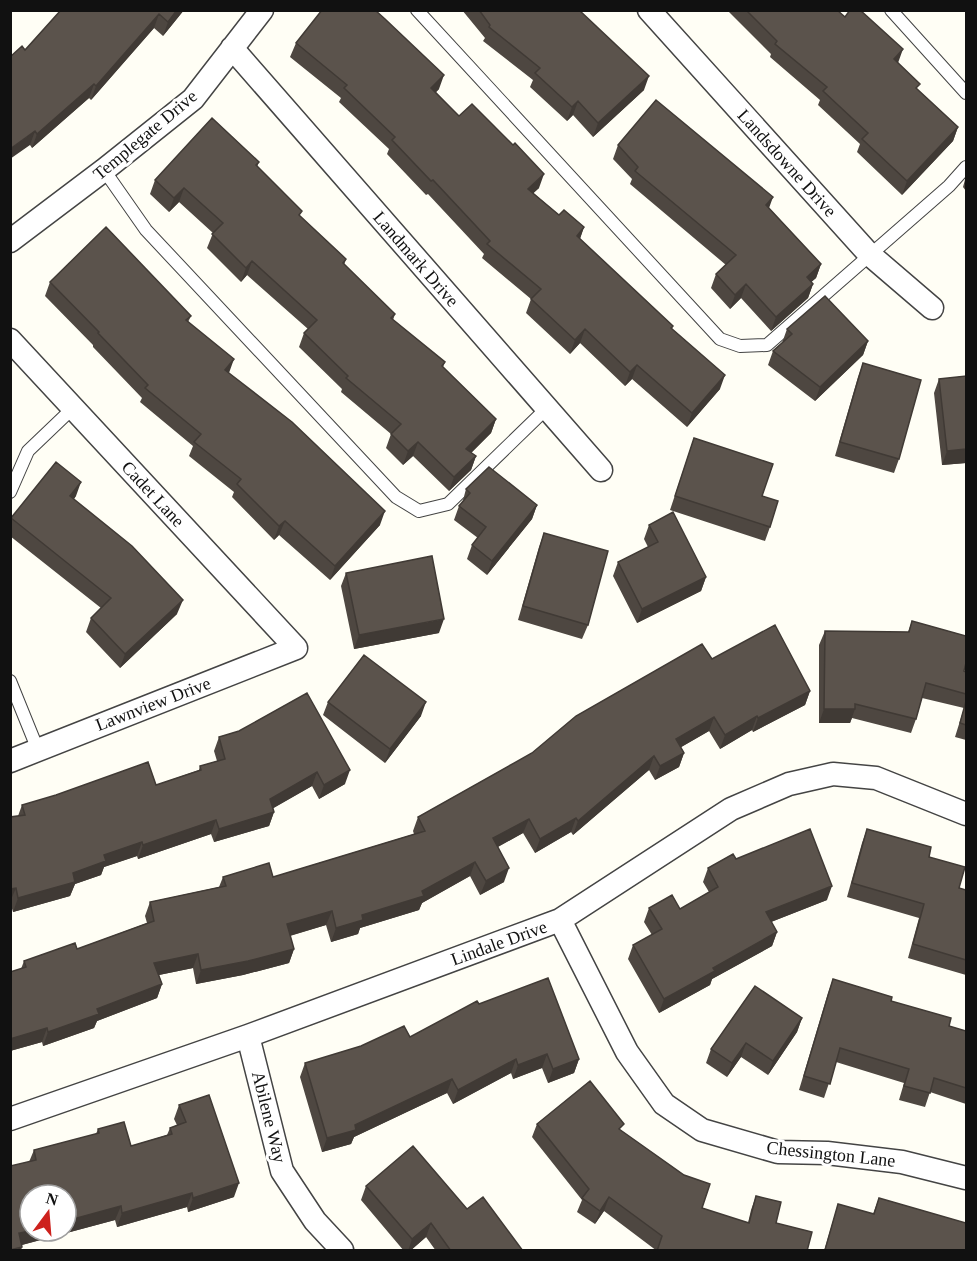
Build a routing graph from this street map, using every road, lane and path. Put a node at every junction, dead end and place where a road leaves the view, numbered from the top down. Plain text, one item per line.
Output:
1 (262, 10) edge
2 (417, 10) edge
3 (649, 10) edge
4 (891, 10) edge
5 (232, 48) junction
6 (966, 93) edge
7 (966, 167) edge
8 (104, 170) junction
9 (10, 241) edge
10 (869, 254) junction
11 (932, 308) dead end
12 (10, 340) edge
13 (74, 408) junction
14 (547, 408) junction
15 (601, 470) dead end
16 (10, 492) edge
17 (296, 648) joint
18 (10, 681) edge
19 (38, 750) junction
20 (10, 760) edge
21 (966, 814) edge
22 (560, 920) junction
23 (248, 1036) junction
24 (10, 1119) edge
25 (966, 1178) edge
26 (342, 1251) edge

1 - 5 street, Templegate Drive
2 - 10 lane
3 - 10 street, Landsdowne Drive
4 - 6 lane
5 - 8 street, Templegate Drive
5 - 14 street, Landmark Drive
7 - 10 lane
8 - 9 street, Templegate Drive
8 - 14 lane
10 - 11 street, Landsdowne Drive
12 - 13 street, Cadet Lane
13 - 16 lane
13 - 17 street, Cadet Lane
14 - 15 street, Landmark Drive
17 - 19 street, Lawnview Drive
18 - 19 lane
19 - 20 street, Lawnview Drive
21 - 22 street, Lindale Drive
22 - 23 street, Lindale Drive
22 - 25 street, Chessington Lane
23 - 24 street, Lindale Drive
23 - 26 street, Abilene Way

